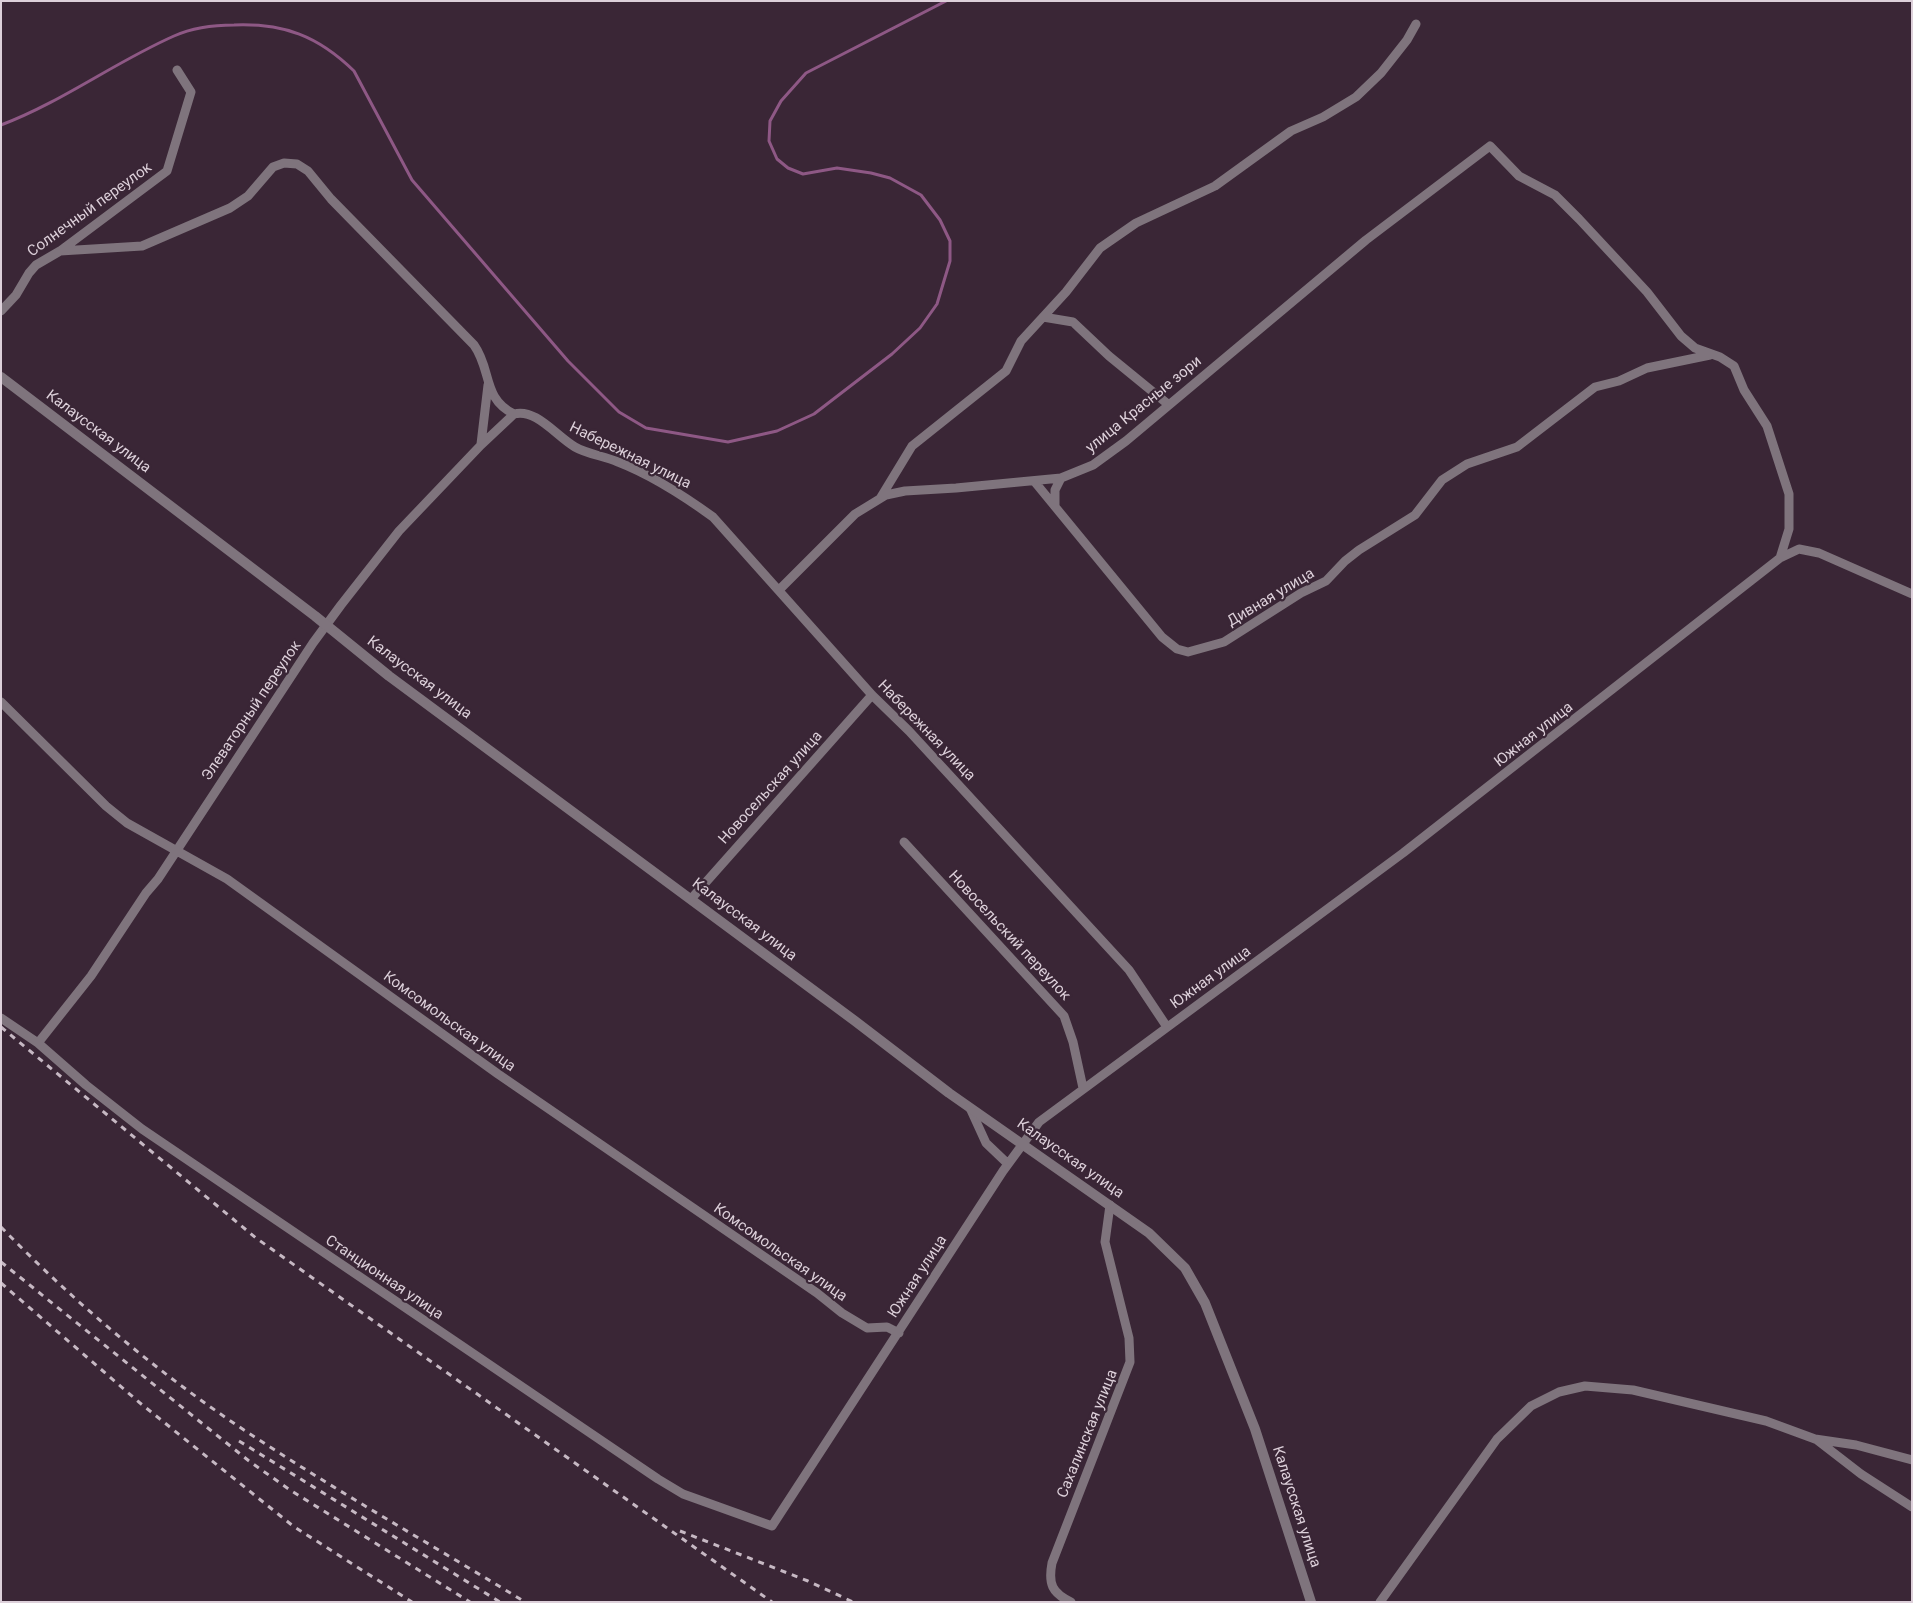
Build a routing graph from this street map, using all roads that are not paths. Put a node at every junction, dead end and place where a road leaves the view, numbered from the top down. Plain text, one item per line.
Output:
1 (1416, 24) dead end
2 (178, 70) dead end
3 (60, 251) junction
4 (1, 311) edge
5 (1044, 317) junction
6 (1710, 354) junction
7 (1, 377) edge
8 (488, 384) junction
9 (1169, 405) junction
10 (514, 414) junction
11 (481, 445) junction
12 (1061, 478) junction
13 (1034, 481) junction
14 (881, 498) junction
15 (1055, 505) junction
16 (1780, 558) junction
17 (780, 590) junction
18 (1912, 594) edge
19 (326, 625) junction
20 (872, 695) junction
21 (1, 702) edge
22 (904, 842) dead end
23 (176, 850) junction
24 (691, 899) junction
25 (1, 1018) edge
26 (1167, 1027) junction
27 (38, 1043) junction
28 (1083, 1088) junction
29 (970, 1108) junction
30 (1022, 1143) junction
31 (1008, 1164) junction
32 (1110, 1205) junction
33 (899, 1333) junction
34 (1814, 1439) junction
35 (1912, 1460) edge
36 (1912, 1507) edge
37 (772, 1526) joint
38 (1071, 1602) edge
39 (1311, 1602) edge
40 (1380, 1602) edge

1 - 5 street
2 - 3 street, Солнечный переулок
3 - 4 street, Солнечный переулок
3 - 8 street, Набережная улица
5 - 9 street
5 - 14 street
6 - 9 street, улица Красные зори
6 - 15 street, Дивная улица
6 - 16 street
7 - 19 street, Калаусская улица
8 - 10 street, Набережная улица
8 - 11 street
9 - 12 street, улица Красные зори
10 - 11 street, Элеваторный переулок
10 - 17 street, Набережная улица
11 - 19 street, Элеваторный переулок
12 - 13 street, улица Красные зори
12 - 15 street
13 - 14 street, улица Красные зори
13 - 15 street, Дивная улица
14 - 17 street, улица Красные зори
16 - 18 street, Южная улица
16 - 26 street, Южная улица
17 - 20 street, Набережная улица
19 - 23 street, Элеваторный переулок
19 - 24 street, Калаусская улица
20 - 24 street, Новосельская улица
20 - 26 street, Набережная улица
21 - 23 street, Комсомольская улица
22 - 28 street, Новосельский переулок
23 - 27 street, Элеваторный переулок
23 - 33 street, Комсомольская улица
24 - 29 street, Калаусская улица
25 - 27 street, Станционная улица
26 - 28 street, Южная улица
27 - 37 street, Станционная улица
28 - 30 street, Южная улица
29 - 30 street, Калаусская улица
29 - 31 street
30 - 31 street, Южная улица
30 - 32 street, Калаусская улица
31 - 33 street, Южная улица
32 - 38 street, Сахалинская улица
32 - 39 street, Калаусская улица
33 - 37 street, Южная улица
34 - 35 street
34 - 36 street
34 - 40 street

